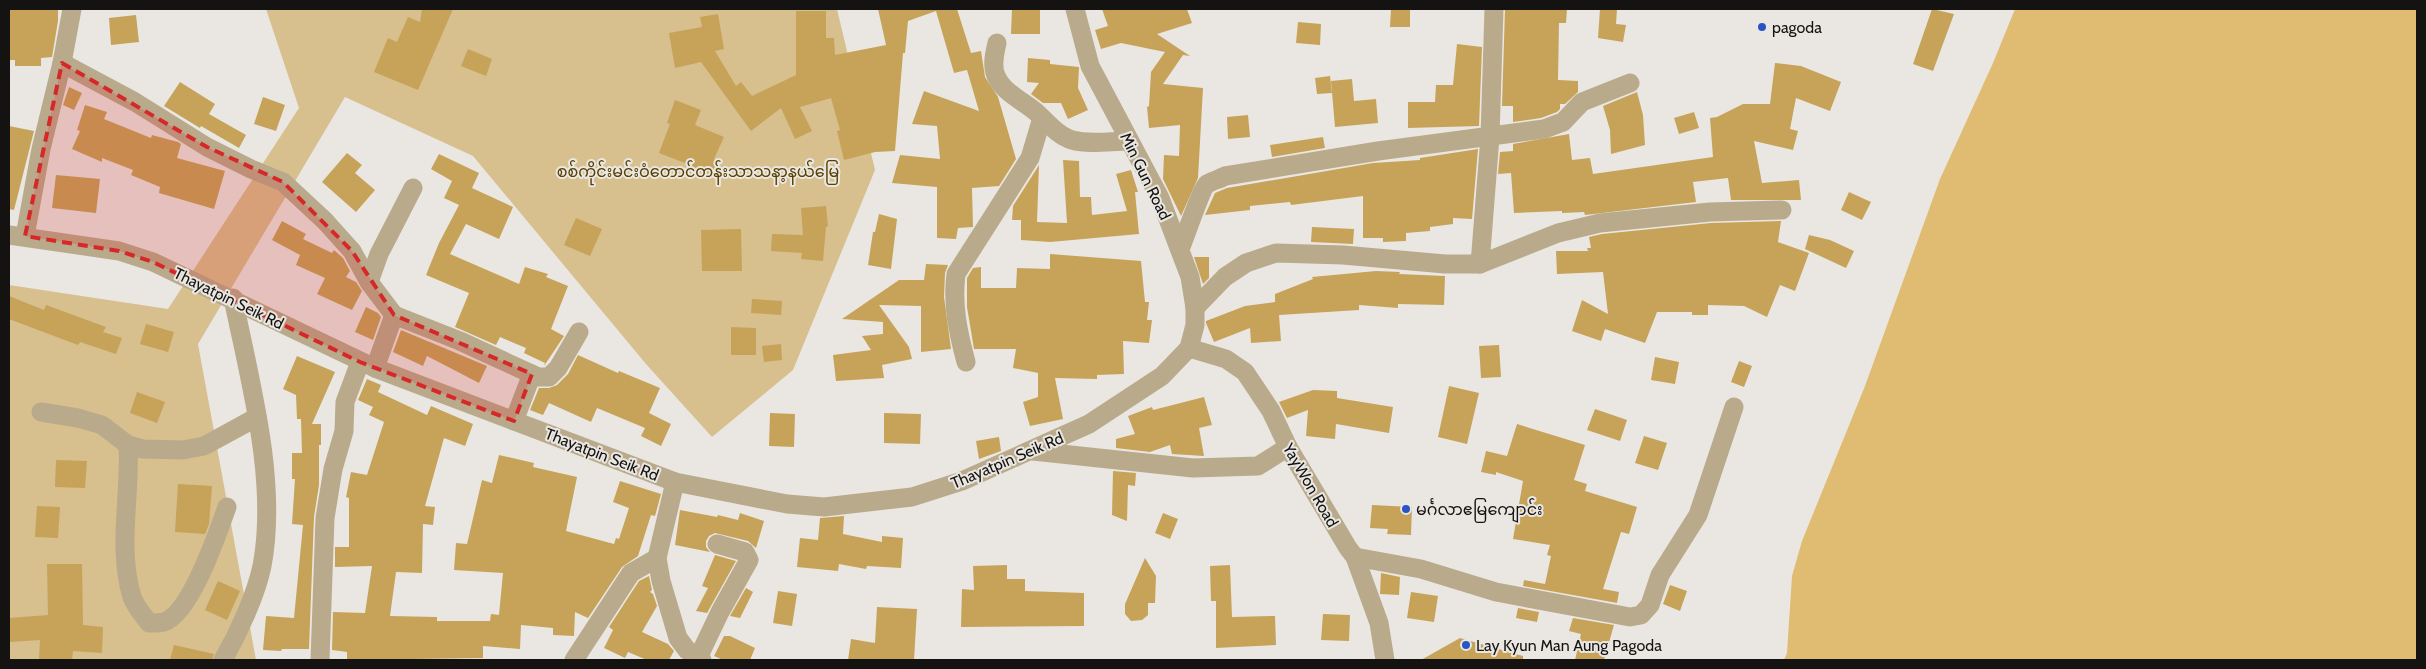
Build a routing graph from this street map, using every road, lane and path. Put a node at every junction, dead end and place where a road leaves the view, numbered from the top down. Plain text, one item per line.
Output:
1 (72, 9) edge
2 (1075, 9) edge
3 (1494, 9) edge
4 (998, 43) dead end
5 (62, 63) junction
6 (1630, 83) dead end
7 (1042, 118) junction
8 (1490, 137) junction
9 (1130, 140) junction
10 (413, 188) dead end
11 (1782, 210) dead end
12 (17, 236) edge
13 (1180, 249) junction
14 (1480, 264) junction
15 (368, 282) junction
16 (233, 298) junction
17 (1196, 308) junction
18 (394, 315) junction
19 (579, 332) dead end
20 (1189, 348) junction
21 (966, 362) dead end
22 (368, 365) junction
23 (532, 374) junction
24 (1734, 407) dead end
25 (40, 412) dead end
26 (257, 417) junction
27 (514, 421) junction
28 (128, 445) junction
29 (1288, 447) junction
30 (1034, 451) junction
31 (675, 482) junction
32 (227, 507) dead end
33 (717, 544) dead end
34 (1355, 556) junction
35 (657, 558) junction
36 (692, 657) edge
37 (223, 660) edge
38 (320, 660) edge
39 (574, 660) edge
40 (1385, 660) edge

1 - 5 street
2 - 9 street, Min Gun Road
3 - 8 street
4 - 7 street
5 - 12 street
5 - 15 street
6 - 8 street
7 - 9 street
7 - 21 street
8 - 13 street
8 - 14 street
9 - 13 street, Min Gun Road
10 - 15 street
11 - 14 street
12 - 16 street, Thayatpin Seik Rd
13 - 17 street, Min Gun Road
14 - 17 street
15 - 18 street
16 - 22 street, Thayatpin Seik Rd
16 - 26 street
17 - 20 street, Min Gun Road
18 - 22 street
18 - 23 street
19 - 23 street
20 - 29 street, YayWon Road
20 - 30 street, Thayatpin Seik Rd
22 - 27 street, Thayatpin Seik Rd
22 - 38 street
23 - 27 street
24 - 34 street
25 - 28 street
26 - 28 street
26 - 37 street
27 - 31 street, Thayatpin Seik Rd
28 - 32 street
29 - 30 street
29 - 34 street, YayWon Road
30 - 31 street, Thayatpin Seik Rd
31 - 35 street
33 - 36 street
34 - 40 street, YayWon Road
35 - 36 street
35 - 39 street

